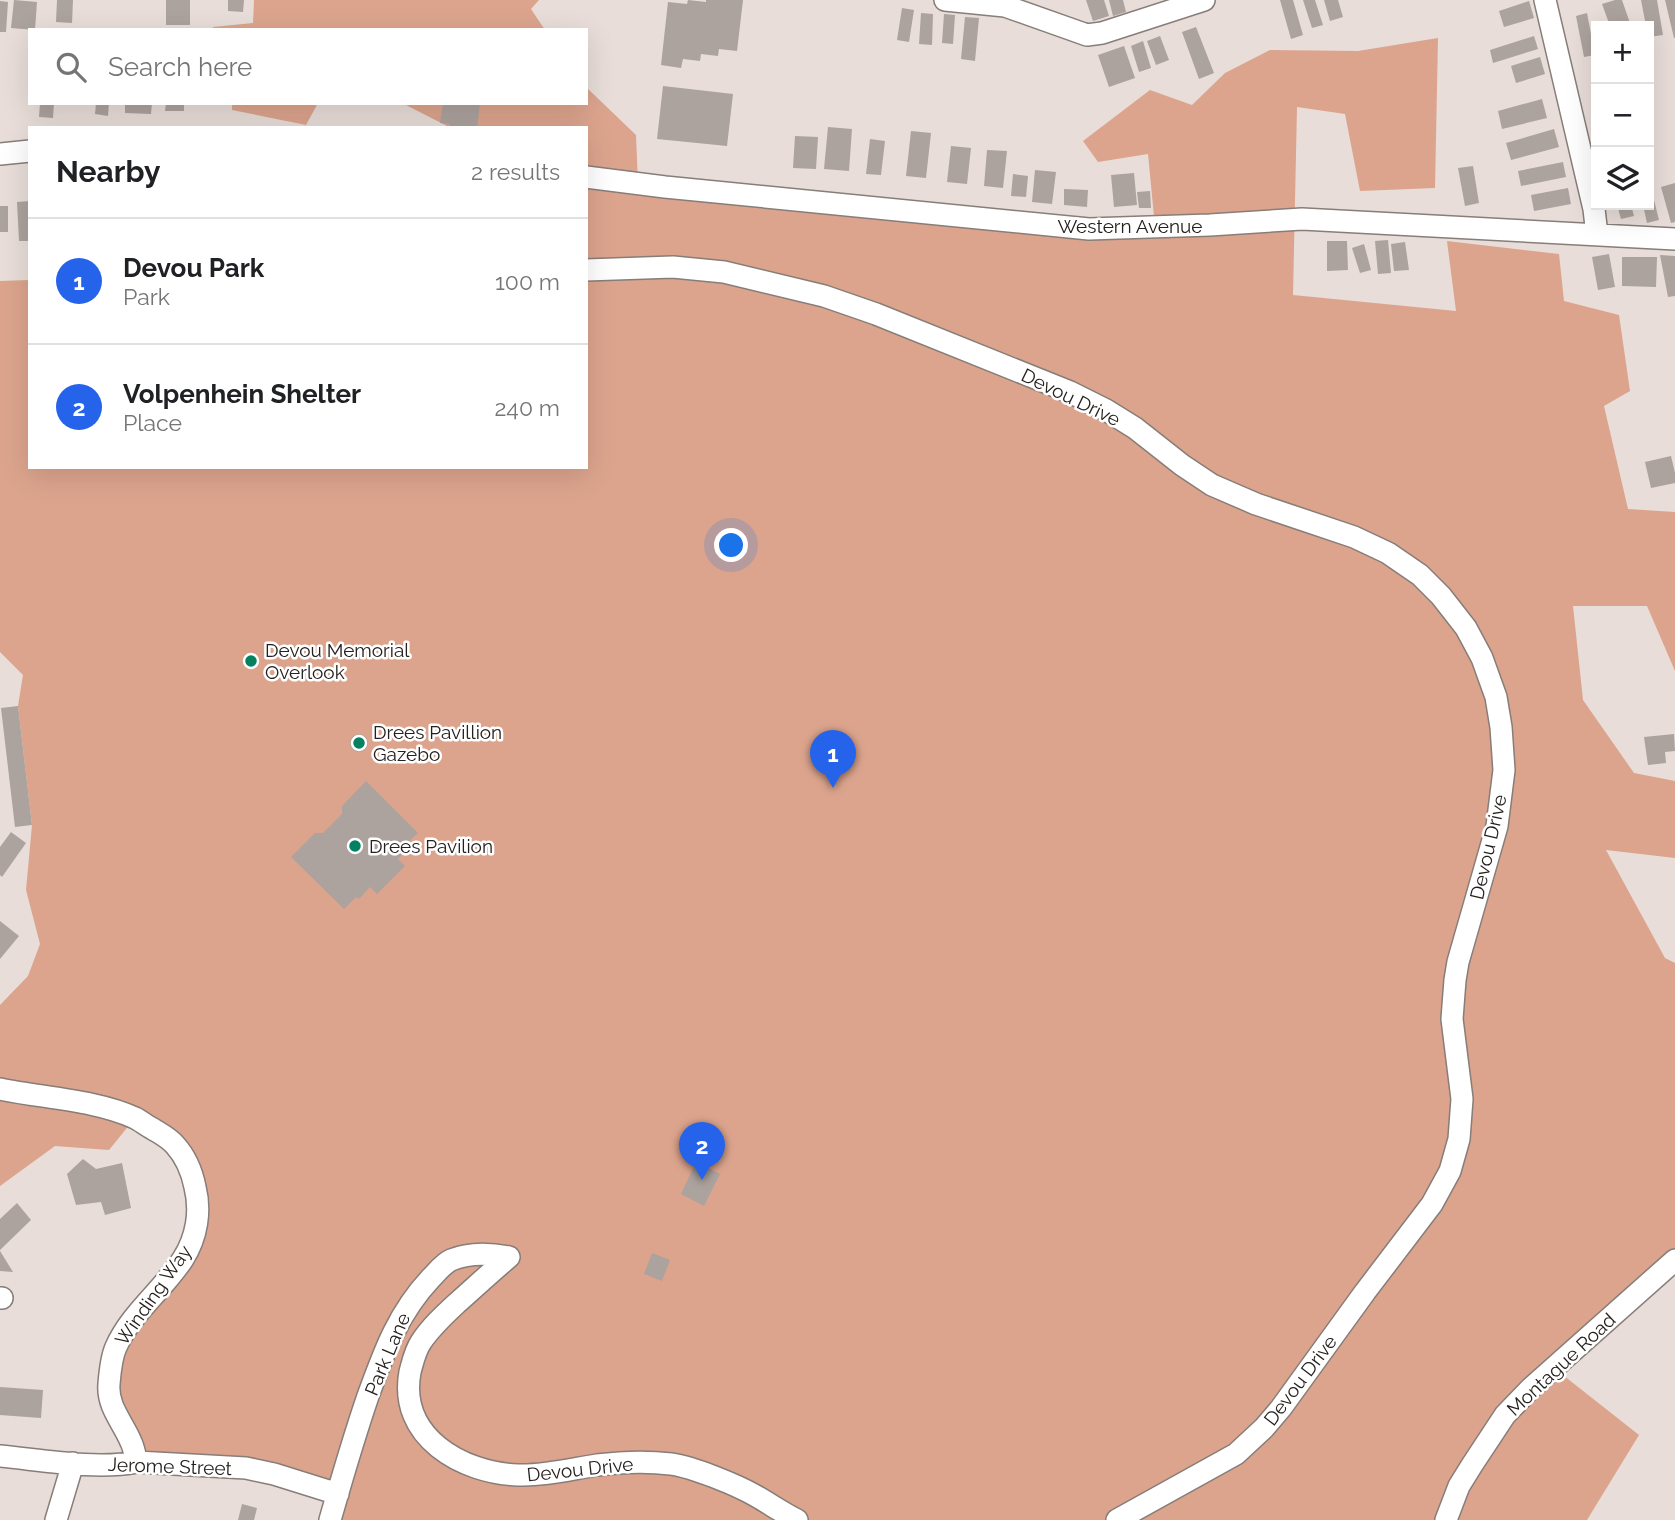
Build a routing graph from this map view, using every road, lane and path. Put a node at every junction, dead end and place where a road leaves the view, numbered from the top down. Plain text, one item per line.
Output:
1 (945, 0) edge
2 (1204, 0) edge
3 (1545, 0) edge
4 (28, 151) edge
5 (0, 154) edge
6 (589, 183) edge
7 (1597, 235) junction
8 (1675, 239) edge
9 (588, 270) edge
10 (0, 1088) edge
11 (509, 1257) joint
12 (1675, 1260) edge
13 (0, 1456) edge
14 (137, 1462) junction
15 (73, 1463) junction
16 (338, 1494) junction
17 (792, 1519) edge
18 (56, 1520) edge
19 (330, 1520) edge
20 (1116, 1520) edge
21 (1446, 1520) edge

1 - 2 street
3 - 7 street
4 - 5 street
6 - 7 street, Western Avenue
7 - 8 street, Western Avenue
9 - 20 street, Devou Drive
10 - 14 street, Winding Way
11 - 16 street, Park Lane
11 - 17 street, Devou Drive
12 - 21 street, Montague Road
13 - 15 street, Jerome Street
14 - 15 street, Jerome Street
14 - 16 street, Jerome Street
15 - 18 street
16 - 19 street, Park Lane

